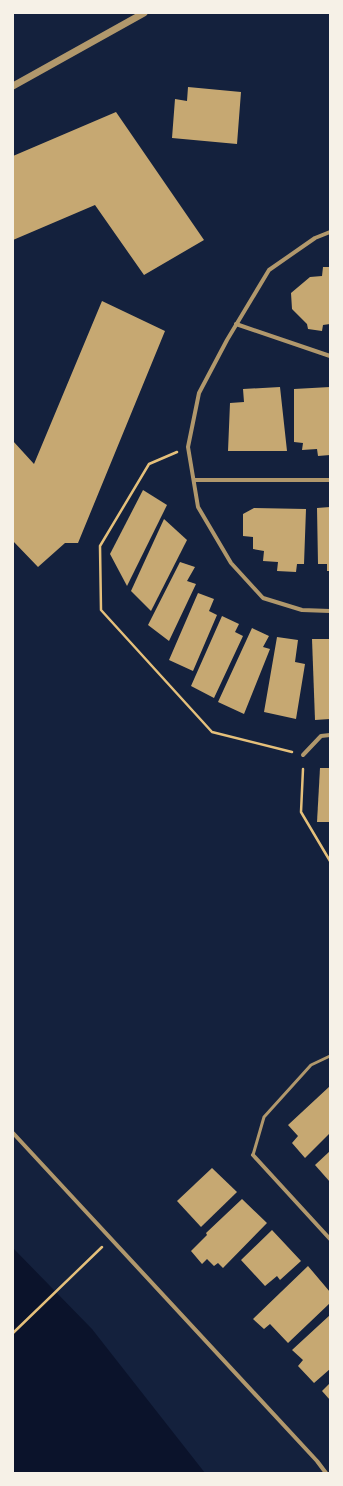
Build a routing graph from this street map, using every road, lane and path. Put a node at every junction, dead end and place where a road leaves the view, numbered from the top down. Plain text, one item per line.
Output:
1 (144, 13) edge
2 (13, 86) edge
3 (330, 232) edge
4 (236, 324) junction
5 (330, 356) edge
6 (188, 447) junction
7 (194, 480) junction
8 (330, 480) edge
9 (330, 611) edge
10 (330, 735) edge
11 (303, 755) junction
12 (330, 861) edge
13 (330, 1056) edge
14 (13, 1133) edge
15 (253, 1155) joint
16 (111, 1239) junction
17 (330, 1239) edge
18 (13, 1333) edge
19 (326, 1473) edge

1 - 2 street
3 - 4 street
4 - 5 street
4 - 6 street
6 - 7 street
6 - 11 path
7 - 8 street
7 - 9 street
10 - 11 street
11 - 12 path
13 - 15 lane
14 - 16 street
15 - 17 street
16 - 18 path
16 - 19 street

